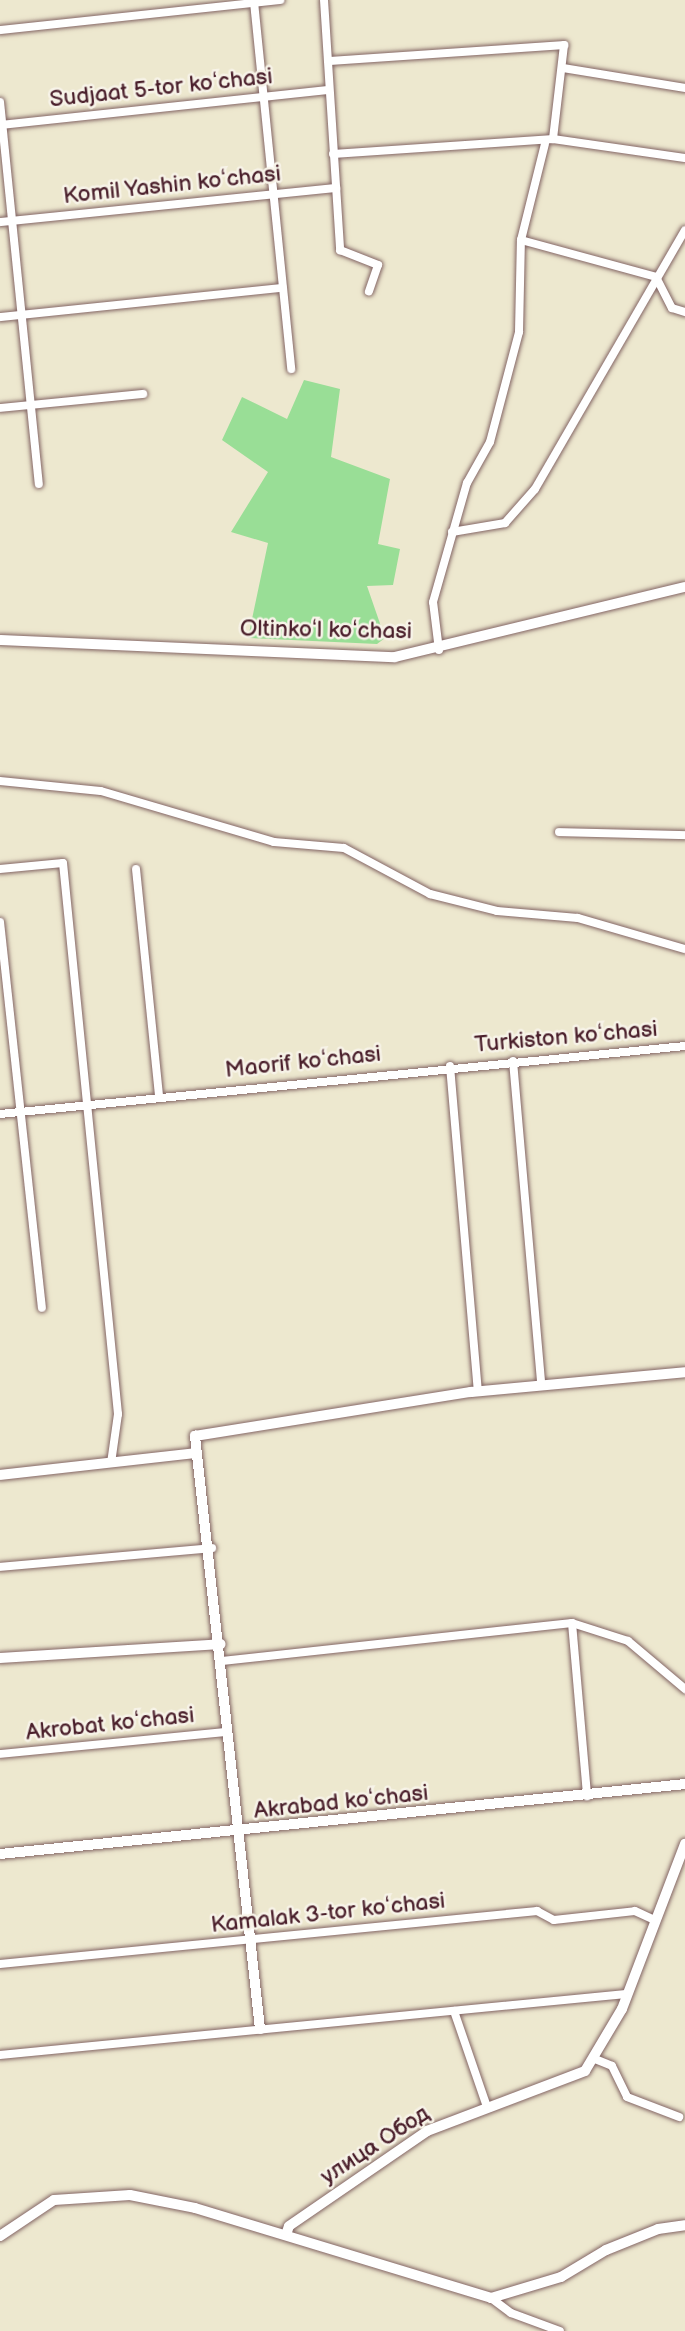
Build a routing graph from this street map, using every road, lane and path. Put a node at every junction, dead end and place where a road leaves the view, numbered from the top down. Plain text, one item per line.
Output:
1 (280, 0) edge
2 (324, 0) edge
3 (254, 2) junction
4 (0, 30) edge
5 (330, 61) junction
6 (563, 68) junction
7 (685, 88) edge
8 (326, 90) junction
9 (260, 97) junction
10 (0, 102) edge
11 (1, 125) edge
12 (549, 142) junction
13 (333, 154) junction
14 (685, 158) edge
15 (336, 188) junction
16 (272, 194) junction
17 (12, 220) junction
18 (0, 222) edge
19 (685, 230) edge
20 (521, 240) junction
21 (656, 277) junction
22 (283, 288) junction
23 (369, 291) dead end
24 (685, 312) edge
25 (22, 315) junction
26 (0, 317) edge
27 (291, 369) dead end
28 (143, 394) dead end
29 (31, 405) junction
30 (0, 408) edge
31 (38, 484) dead end
32 (452, 532) junction
33 (685, 587) edge
34 (0, 639) edge
35 (439, 650) junction
36 (0, 781) edge
37 (559, 832) dead end
38 (685, 835) edge
39 (0, 869) edge
40 (135, 869) dead end
41 (0, 922) edge
42 (685, 949) edge
43 (685, 1046) edge
44 (513, 1061) junction
45 (450, 1066) junction
46 (159, 1097) junction
47 (89, 1104) junction
48 (19, 1112) junction
49 (0, 1114) edge
50 (42, 1308) dead end
51 (685, 1372) edge
52 (541, 1384) junction
53 (478, 1391) junction
54 (197, 1453) junction
55 (111, 1462) junction
56 (0, 1475) edge
57 (212, 1548) junction
58 (0, 1567) edge
59 (572, 1623) junction
60 (221, 1644) junction
61 (0, 1658) edge
62 (222, 1661) junction
63 (685, 1689) edge
64 (224, 1732) junction
65 (0, 1754) edge
66 (685, 1784) edge
67 (587, 1796) junction
68 (237, 1832) junction
69 (685, 1844) edge
70 (0, 1854) edge
71 (656, 1921) junction
72 (252, 1940) junction
73 (0, 1964) edge
74 (626, 1994) junction
75 (454, 2011) junction
76 (261, 2029) junction
77 (0, 2055) edge
78 (595, 2059) junction
79 (487, 2106) junction
80 (679, 2118) dead end
81 (685, 2225) edge
82 (286, 2235) junction
83 (0, 2236) edge
84 (491, 2298) junction
85 (560, 2331) edge

1 - 3 street
2 - 5 street
3 - 4 street
3 - 9 street
5 - 6 street
5 - 8 street
6 - 7 street
6 - 12 street
8 - 9 street, Sudjaat 5-tor koʻchasi
8 - 13 street
9 - 11 street, Sudjaat 5-tor koʻchasi
9 - 16 street
10 - 11 street
11 - 17 street
12 - 13 street
12 - 14 street
12 - 20 street
13 - 15 street
15 - 16 street, Komil Yashin koʻchasi
15 - 23 street
16 - 17 street, Komil Yashin koʻchasi
16 - 22 street
17 - 18 street
17 - 25 street
19 - 21 street
20 - 21 street
20 - 32 street
21 - 24 street
21 - 32 street
22 - 25 street
22 - 27 street
25 - 26 street
25 - 29 street
28 - 29 street
29 - 30 street
29 - 31 street
32 - 35 street
33 - 35 main road, Oltinkoʻl koʻchasi
34 - 35 main road, Oltinkoʻl koʻchasi
36 - 42 street
37 - 38 street
39 - 47 street
40 - 46 street
41 - 48 street
43 - 44 street, Turkiston koʻchasi
44 - 45 street, Turkiston koʻchasi
44 - 52 street
45 - 46 street, Maorif koʻchasi
45 - 53 street
46 - 47 street, Maorif koʻchasi
47 - 48 street, Maorif koʻchasi
47 - 55 street
48 - 49 street, Maorif koʻchasi
48 - 50 street
51 - 52 street
52 - 53 street
53 - 54 street
54 - 55 street
54 - 57 street
55 - 56 street
57 - 58 street
57 - 60 street
59 - 62 street
59 - 63 street
59 - 67 street
60 - 61 street
60 - 62 street
62 - 64 street
64 - 65 street, Akrobat koʻchasi
64 - 68 street
66 - 67 street, Akrabad koʻchasi
67 - 68 street, Akrabad koʻchasi
68 - 70 street, Akrabad koʻchasi
68 - 72 street
69 - 71 street
71 - 72 street, Kamalak 3-tor koʻchasi
71 - 74 street
72 - 73 street, Kamalak 3-tor koʻchasi
72 - 76 street
74 - 75 street
74 - 78 street
75 - 76 street
75 - 79 street
76 - 77 street
78 - 79 street, улица Обод
78 - 80 street
79 - 82 street, улица Обод
81 - 84 street
82 - 83 street
82 - 84 street
84 - 85 street

